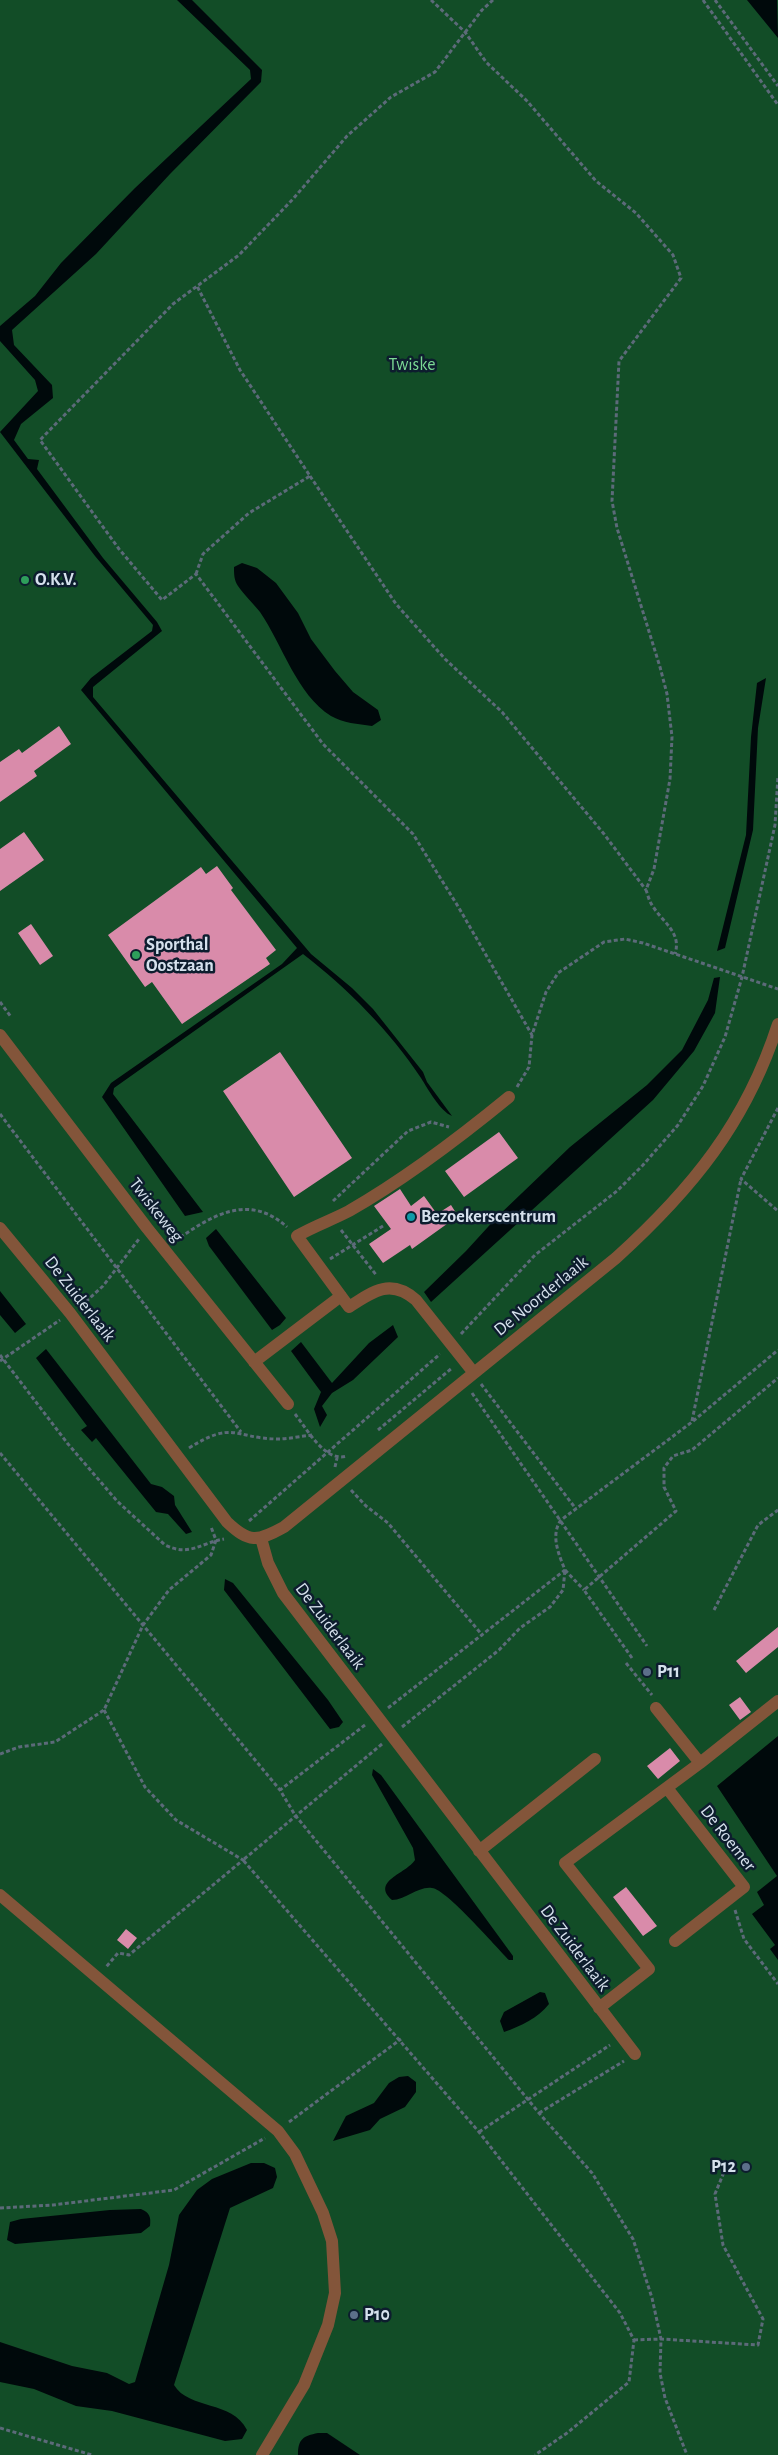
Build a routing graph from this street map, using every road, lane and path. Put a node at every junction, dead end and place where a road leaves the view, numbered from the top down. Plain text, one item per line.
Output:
1 (431, 0) edge
2 (493, 0) edge
3 (702, 0) edge
4 (715, 0) edge
5 (465, 32) junction
6 (778, 86) edge
7 (778, 105) edge
8 (197, 286) junction
9 (310, 476) junction
10 (196, 574) junction
11 (778, 776) edge
12 (646, 890) junction
13 (675, 954) junction
14 (742, 977) junction
15 (778, 989) edge
16 (0, 1002) edge
17 (10, 1017) dead end
18 (778, 1024) edge
19 (0, 1035) edge
20 (532, 1035) junction
21 (509, 1097) joint
22 (778, 1108) edge
23 (0, 1114) edge
24 (452, 1126) dead end
25 (741, 1179) junction
26 (778, 1211) edge
27 (332, 1219) junction
28 (383, 1226) dead end
29 (0, 1228) edge
30 (297, 1236) junction
31 (354, 1244) junction
32 (164, 1249) junction
33 (319, 1267) junction
34 (386, 1288) junction
35 (341, 1296) junction
36 (451, 1345) junction
37 (778, 1350) edge
38 (0, 1355) edge
39 (462, 1360) junction
40 (254, 1362) junction
41 (469, 1378) junction
42 (778, 1378) edge
43 (288, 1404) joint
44 (692, 1422) junction
45 (241, 1432) junction
46 (374, 1433) dead end
47 (312, 1435) junction
48 (326, 1452) junction
49 (0, 1453) edge
50 (353, 1453) dead end
51 (177, 1456) junction
52 (337, 1458) junction
53 (341, 1480) junction
54 (576, 1509) junction
55 (778, 1510) edge
56 (561, 1520) junction
57 (209, 1522) dead end
58 (235, 1530) junction
59 (261, 1538) junction
60 (216, 1540) junction
61 (565, 1570) junction
62 (601, 1577) junction
63 (584, 1590) junction
64 (714, 1610) dead end
65 (143, 1625) junction
66 (483, 1636) junction
67 (647, 1646) dead end
68 (632, 1658) dead end
69 (626, 1663) dead end
70 (778, 1701) edge
71 (655, 1703) joint
72 (104, 1710) junction
73 (377, 1717) junction
74 (392, 1736) junction
75 (0, 1754) edge
76 (595, 1759) dead end
77 (700, 1763) junction
78 (667, 1788) junction
79 (280, 1790) junction
80 (295, 1815) junction
81 (479, 1851) junction
82 (244, 1860) junction
83 (0, 1895) edge
84 (732, 1897) junction
85 (674, 1941) dead end
86 (97, 1977) junction
87 (778, 1984) edge
88 (599, 2008) junction
89 (621, 2037) junction
90 (401, 2038) junction
91 (635, 2054) joint
92 (528, 2099) junction
93 (539, 2113) junction
94 (278, 2131) junction
95 (479, 2132) junction
96 (724, 2172) dead end
97 (0, 2208) edge
98 (661, 2339) junction
99 (634, 2340) junction
100 (0, 2428) edge
101 (92, 2455) edge
102 (262, 2455) edge
103 (536, 2455) edge
104 (687, 2455) edge

1 - 5 path
2 - 5 path
3 - 7 path
4 - 6 path
5 - 8 path
5 - 12 path
8 - 9 path
8 - 10 path
9 - 10 path
9 - 12 path
10 - 20 path
11 - 14 path
12 - 13 path
13 - 14 path
13 - 20 path
14 - 15 path
14 - 36 path
16 - 17 path
18 - 41 street, De Noorderlaaik
19 - 32 street, Twiskeweg
20 - 21 path
21 - 27 street
22 - 25 path
23 - 45 path
24 - 27 path
25 - 26 path
25 - 44 path
27 - 30 street
27 - 31 path
28 - 31 path
29 - 51 street, De Zuiderlaaik
30 - 32 path
30 - 33 street
31 - 33 path
31 - 34 path
32 - 40 street, Twiskeweg
33 - 35 street
34 - 35 street
34 - 36 street
35 - 40 street
36 - 39 street
36 - 48 path
37 - 44 path
38 - 60 path
39 - 41 street
39 - 46 path
40 - 43 street, Twiskeweg
41 - 53 street, De Noorderlaaik
41 - 54 path
41 - 56 path
42 - 62 path
43 - 47 path
44 - 54 path
45 - 47 path
45 - 51 path
47 - 48 path
48 - 52 path
48 - 58 path
49 - 65 path
50 - 52 path
51 - 58 street, De Zuiderlaaik
52 - 53 path
53 - 59 street, De Noorderlaaik
53 - 66 path
54 - 56 path
55 - 64 path
56 - 61 path
56 - 62 path
57 - 60 path
58 - 59 street
58 - 60 path
59 - 73 street, De Zuiderlaaik
60 - 65 path
61 - 63 path
61 - 66 path
61 - 74 path
62 - 63 path
62 - 67 path
63 - 68 path
65 - 72 path
65 - 79 path
66 - 73 path
69 - 71 path
70 - 77 street
71 - 77 street
72 - 75 path
72 - 82 path
73 - 74 street, De Zuiderlaaik
73 - 79 path
74 - 80 path
74 - 81 street, De Zuiderlaaik
76 - 81 street
77 - 78 street
78 - 84 street, De Roemer
78 - 88 street
79 - 80 path
80 - 82 path
80 - 92 path
81 - 88 street, De Zuiderlaaik
82 - 86 path
82 - 90 path
83 - 86 street
84 - 85 street, De Roemer
84 - 87 path
86 - 94 street
88 - 89 street, De Zuiderlaaik
89 - 91 street, De Zuiderlaaik
89 - 92 path
90 - 94 path
90 - 95 path
91 - 93 path
92 - 93 path
92 - 95 path
93 - 98 path
94 - 97 path
94 - 102 street
95 - 99 path
96 - 98 path
98 - 99 path
98 - 104 path
99 - 103 path
100 - 101 path

